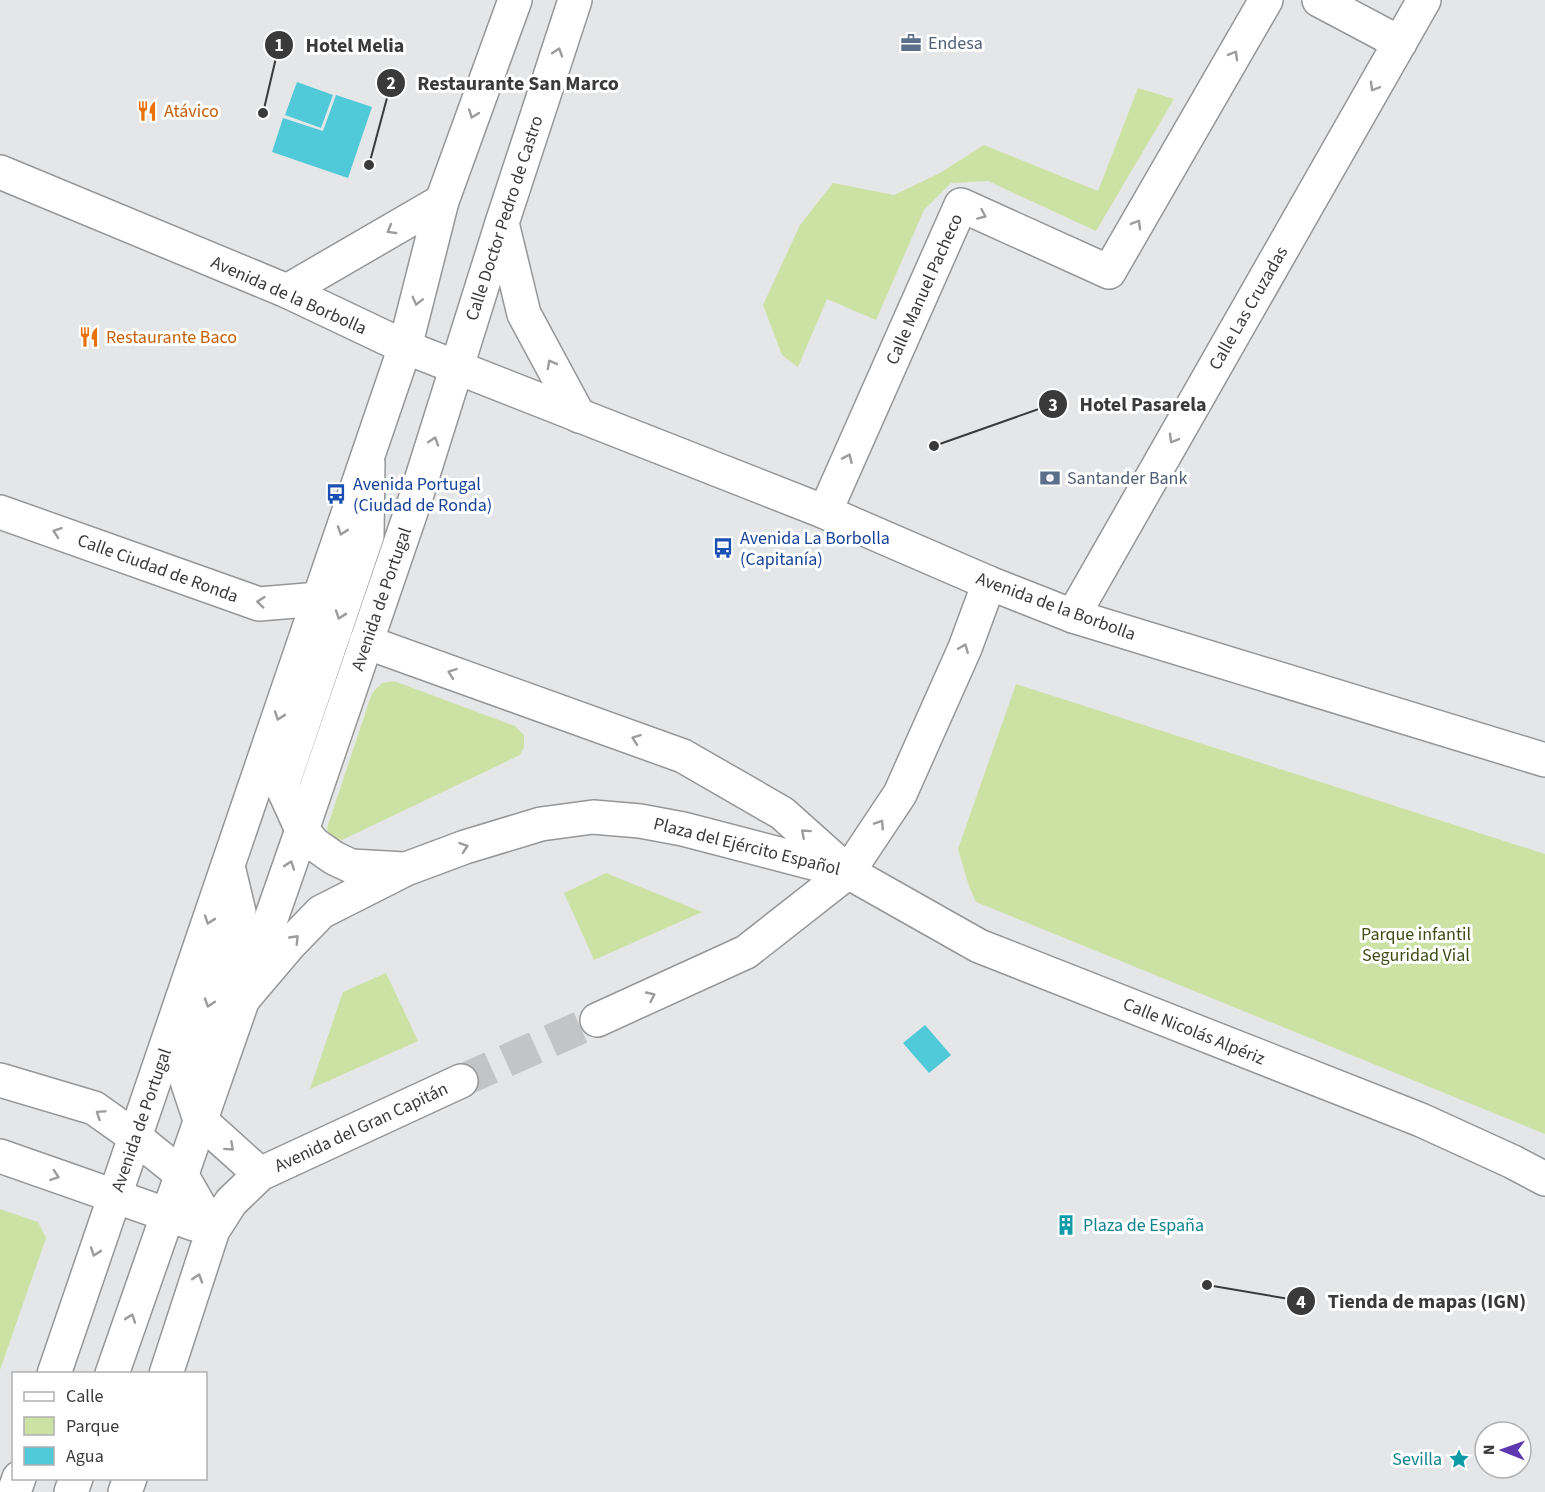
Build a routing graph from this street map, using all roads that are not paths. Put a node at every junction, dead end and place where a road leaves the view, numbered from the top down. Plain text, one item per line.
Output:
1 (515, 0) edge
2 (575, 0) edge
3 (1266, 0) edge
4 (1319, 0) edge
5 (1424, 0) edge
6 (1400, 43) junction
7 (0, 172) edge
8 (442, 201) junction
9 (502, 222) junction
10 (287, 291) junction
11 (405, 347) junction
12 (457, 368) junction
13 (579, 416) junction
14 (368, 456) junction
15 (0, 512) edge
16 (825, 512) junction
17 (989, 583) junction
18 (319, 600) junction
19 (1073, 616) junction
20 (366, 642) junction
21 (1545, 760) edge
22 (302, 830) junction
23 (228, 866) junction
24 (406, 869) junction
25 (848, 872) junction
26 (243, 999) junction
27 (597, 1020) tunnel mouth
28 (0, 1080) edge
29 (461, 1081) tunnel mouth
30 (200, 1120) junction
31 (135, 1137) junction
32 (0, 1156) edge
33 (181, 1174) junction
34 (260, 1174) junction
35 (1545, 1179) edge
36 (115, 1197) junction
37 (166, 1215) junction
38 (213, 1230) junction
39 (55, 1372) edge
40 (113, 1372) edge
41 (167, 1372) edge

1 -> 8 street
9 -> 2 street, Calle Doctor Pedro de Castro
16 -> 3 street, Calle Manuel Pacheco
4 - 6 street
5 - 6 street, Calle Las Cruzadas
6 -> 19 street, Calle Las Cruzadas
7 - 10 street, Avenida de la Borbolla
8 -> 10 street
8 -> 11 street
9 - 12 street, Calle Doctor Pedro de Castro
13 -> 9 street
10 - 11 street, Avenida de la Borbolla
11 - 12 street, Avenida de la Borbolla
11 - 14 street, Avenida de Portugal
12 - 13 street, Avenida de la Borbolla
20 -> 12 street, Avenida de Portugal
13 - 16 street, Avenida de la Borbolla
14 -> 18 street, Avenida de Portugal
14 -> 22 street, Avenida de Portugal
18 -> 15 street, Calle Ciudad de Ronda
16 - 17 street, Avenida de la Borbolla
17 - 19 street, Avenida de la Borbolla
25 -> 17 street
18 -> 23 street, Avenida de Portugal
19 - 21 street, Avenida de la Borbolla
20 - 22 street, Avenida de Portugal
25 -> 20 street, Plaza del Ejército Español
22 - 24 street, Plaza del Ejército Español
26 -> 22 street, Avenida de Portugal
23 -> 30 street, Avenida de Portugal
23 -> 31 street, Avenida de Portugal
24 -> 25 street, Plaza del Ejército Español
26 -> 24 street, Plaza del Ejército Español
27 -> 25 street
25 - 35 street, Calle Nicolás Alpériz
26 - 30 street, Avenida de Portugal
31 -> 28 street
29 - 34 street, Avenida del Gran Capitán
30 - 33 street, Avenida de Portugal
30 -> 34 street, Avenida del Gran Capitán
31 - 33 street
31 - 36 street, Avenida de Portugal
32 -> 36 street
33 - 37 street, Avenida de Portugal
33 - 38 street
34 - 38 street, Avenida del Gran Capitán
36 - 37 street
36 -> 39 street, Avenida de Portugal
37 - 38 street
40 -> 37 street, Avenida de Portugal
41 -> 38 street, Avenida del Gran Capitán

